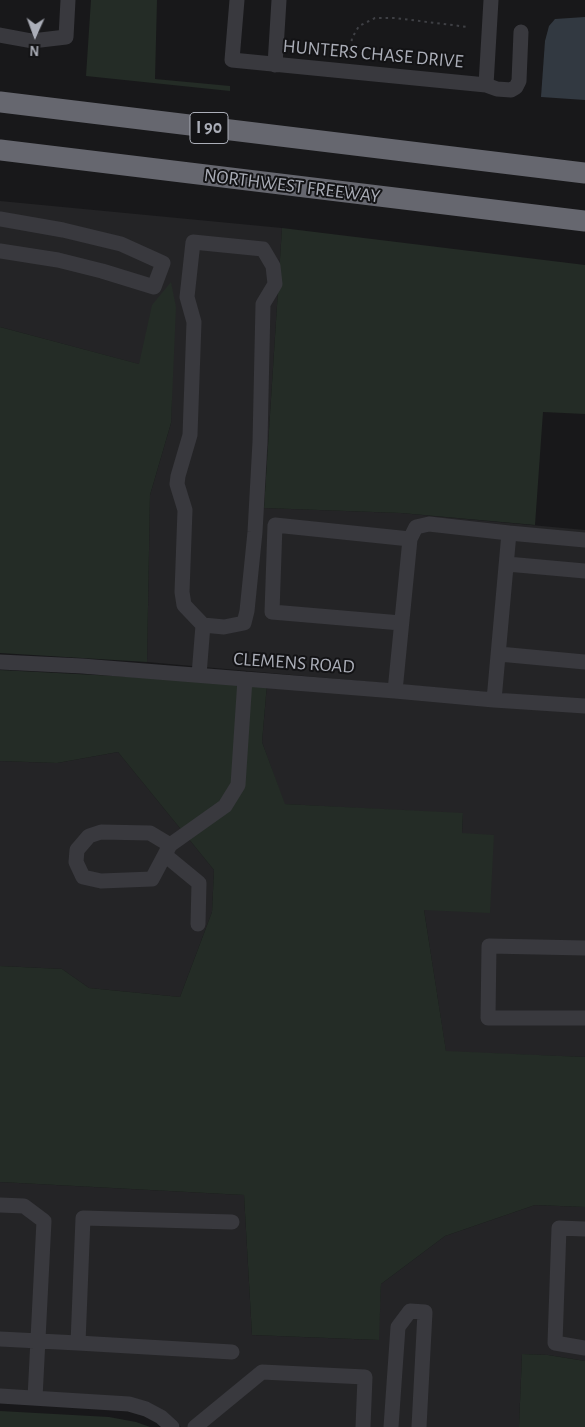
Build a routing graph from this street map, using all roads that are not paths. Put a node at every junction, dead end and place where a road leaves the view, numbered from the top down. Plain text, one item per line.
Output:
1 (68, 0) edge
2 (237, 0) edge
3 (279, 0) edge
4 (491, 0) edge
5 (520, 32) dead end
6 (0, 35) edge
7 (275, 64) junction
8 (486, 85) junction
9 (0, 102) edge
10 (0, 150) edge
11 (585, 172) edge
12 (0, 220) edge
13 (585, 221) edge
14 (0, 251) edge
15 (509, 533) junction
16 (410, 539) junction
17 (585, 540) edge
18 (507, 564) junction
19 (585, 571) edge
20 (401, 623) junction
21 (203, 625) junction
22 (499, 654) junction
23 (0, 662) edge
24 (585, 662) edge
25 (199, 675) junction
26 (245, 679) junction
27 (395, 690) junction
28 (494, 700) junction
29 (585, 706) edge
30 (168, 850) junction
31 (198, 924) dead end
32 (585, 948) edge
33 (585, 1018) edge
34 (0, 1205) edge
35 (232, 1222) dead end
36 (585, 1229) edge
37 (0, 1339) edge
38 (39, 1341) junction
39 (78, 1344) junction
40 (585, 1348) edge
41 (232, 1352) dead end
42 (0, 1396) edge
43 (35, 1398) junction
44 (172, 1427) edge
45 (195, 1427) edge
46 (363, 1427) edge
47 (392, 1427) edge
48 (418, 1427) edge

1 - 6 street
2 - 7 street, HUNTERS CHASE DRIVE
3 - 7 street
4 - 8 street, HUNTERS CHASE DRIVE
5 - 8 street
7 - 8 street, HUNTERS CHASE DRIVE
9 - 11 highway, I 90
10 - 13 highway, NORTHWEST FREEWAY
12 - 14 street
15 - 16 street
15 - 17 street
15 - 18 street
16 - 20 street
16 - 20 street
18 - 19 street
18 - 22 street
20 - 27 street
21 - 21 street
21 - 25 street
22 - 24 street
22 - 28 street
23 - 25 street, CLEMENS ROAD
25 - 26 street, CLEMENS ROAD
26 - 27 street, CLEMENS ROAD
26 - 30 street
27 - 28 street, CLEMENS ROAD
28 - 29 street, CLEMENS ROAD
30 - 30 street
30 - 31 street
32 - 33 street
34 - 38 street
35 - 39 street
36 - 40 street
37 - 38 street
38 - 39 street
38 - 43 street
39 - 41 street
42 - 43 street
43 - 44 street
45 - 46 street
47 - 48 street

